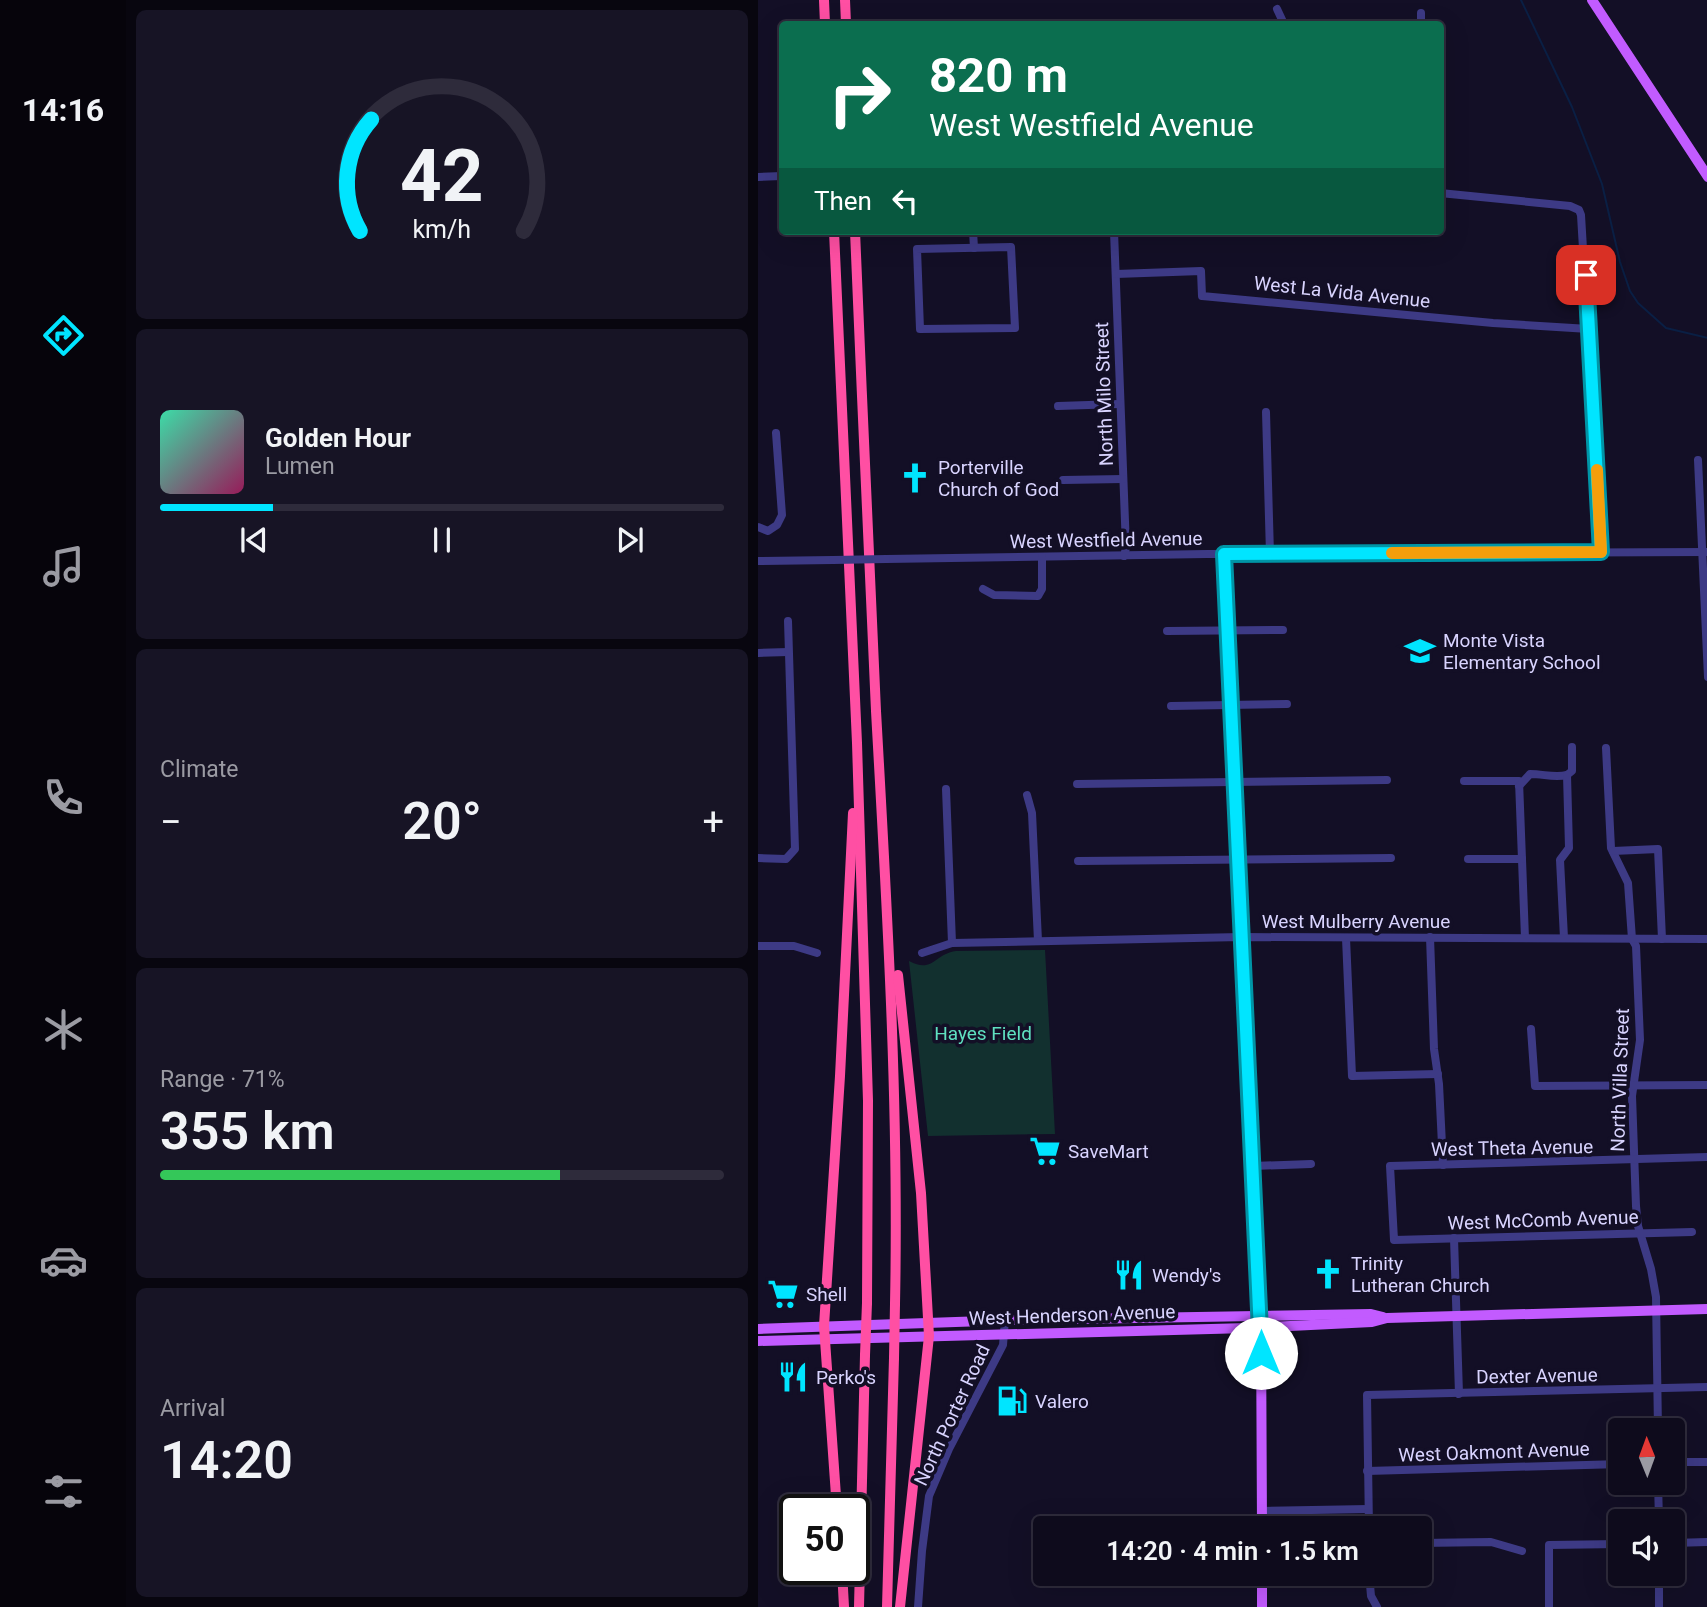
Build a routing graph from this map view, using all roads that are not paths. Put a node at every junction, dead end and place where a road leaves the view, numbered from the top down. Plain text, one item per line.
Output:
1 (824, 0) edge
2 (845, 0) edge
3 (1592, 0) edge
4 (1277, 9) dead end
5 (1421, 13) dead end
6 (825, 21) edge
7 (846, 21) edge
8 (1283, 21) edge
9 (1421, 21) edge
10 (779, 176) edge
11 (758, 177) edge
12 (1707, 177) edge
13 (1444, 193) edge
14 (834, 235) edge
15 (855, 235) edge
16 (973, 235) edge
17 (1114, 235) edge
18 (974, 248) junction
19 (1116, 274) junction
20 (1589, 329) junction
21 (1119, 404) junction
22 (1058, 406) dead end
23 (1266, 412) dead end
24 (776, 433) dead end
25 (1698, 460) dead end
26 (1123, 479) junction
27 (1063, 480) dead end
28 (758, 527) edge
29 (1601, 552) junction
30 (1704, 552) edge
31 (1224, 554) junction
32 (1270, 554) junction
33 (1124, 556) junction
34 (1042, 557) junction
35 (758, 561) edge
36 (983, 589) dead end
37 (788, 621) dead end
38 (1228, 630) junction
39 (1283, 630) dead end
40 (1168, 631) dead end
41 (788, 652) junction
42 (758, 653) edge
43 (1707, 677) edge
44 (1287, 704) dead end
45 (1231, 705) junction
46 (1171, 706) dead end
47 (857, 743) junction
48 (1572, 747) dead end
49 (1606, 748) dead end
50 (1567, 775) junction
51 (1387, 780) dead end
52 (1235, 781) junction
53 (1464, 781) dead end
54 (1519, 783) junction
55 (1076, 784) dead end
56 (946, 789) dead end
57 (1027, 795) dead end
58 (884, 848) junction
59 (1613, 850) junction
60 (758, 858) edge
61 (1238, 858) junction
62 (1391, 858) dead end
63 (1468, 859) dead end
64 (1522, 859) junction
65 (1078, 861) dead end
66 (1241, 937) junction
67 (1346, 937) junction
68 (1430, 937) junction
69 (1526, 938) junction
70 (1564, 938) junction
71 (1632, 939) junction
72 (1662, 939) junction
73 (1707, 939) edge
74 (1038, 941) junction
75 (952, 943) junction
76 (758, 946) edge
77 (816, 953) dead end
78 (922, 954) dead end
79 (1531, 1029) dead end
80 (1438, 1074) junction
81 (1632, 1085) junction
82 (1707, 1085) edge
83 (1707, 1157) edge
84 (1634, 1161) junction
85 (1311, 1164) dead end
86 (1443, 1165) junction
87 (1253, 1166) junction
88 (1692, 1231) dead end
89 (1640, 1233) junction
90 (1454, 1238) junction
91 (1394, 1240) joint
92 (1707, 1309) edge
93 (1656, 1310) junction
94 (1261, 1315) junction
95 (1192, 1316) junction
96 (1457, 1316) junction
97 (1113, 1318) junction
98 (1387, 1318) junction
99 (1005, 1320) junction
100 (929, 1324) junction
101 (824, 1326) junction
102 (1261, 1327) junction
103 (758, 1329) edge
104 (1144, 1330) junction
105 (1033, 1334) junction
106 (1005, 1335) junction
107 (929, 1336) junction
108 (825, 1339) junction
109 (758, 1341) edge
110 (1707, 1387) edge
111 (1658, 1389) junction
112 (1459, 1394) junction
113 (1658, 1418) edge
114 (1686, 1462) edge
115 (1707, 1462) edge
116 (1608, 1464) edge
117 (1367, 1471) junction
118 (836, 1494) edge
119 (1368, 1508) junction
120 (1262, 1511) junction
121 (1262, 1516) edge
122 (1368, 1516) edge
123 (1707, 1542) edge
124 (1685, 1543) edge
125 (1432, 1544) edge
126 (1608, 1544) edge
127 (1522, 1551) dead end
128 (843, 1585) edge
129 (1262, 1586) edge
130 (1370, 1586) edge
131 (1659, 1586) edge
132 (844, 1607) edge
133 (859, 1607) edge
134 (887, 1607) edge
135 (900, 1607) edge
136 (918, 1607) edge
137 (1262, 1607) edge
138 (1377, 1607) edge
139 (1549, 1607) edge
140 (1659, 1607) edge

1 - 6 highway
2 - 7 highway
3 - 12 main road
4 - 8 street
5 - 9 street
10 - 11 street
13 - 20 street
14 - 47 highway
15 - 58 highway
16 - 18 street
17 - 19 street, North Milo Street
18 - 18 street
19 - 20 street, West La Vida Avenue
19 - 21 street, North Milo Street
20 - 29 street
21 - 22 street
21 - 26 street, North Milo Street
23 - 32 street
24 - 28 street
25 - 30 street
26 - 27 street
26 - 33 street, North Milo Street
29 - 30 street, West Westfield Avenue
29 - 32 street, West Westfield Avenue
30 - 43 street
31 - 32 street, West Westfield Avenue
31 - 33 street, West Westfield Avenue
31 - 38 street
33 - 34 street, West Westfield Avenue
34 - 35 street, West Westfield Avenue, bridge
34 - 36 street
37 - 41 street
38 - 39 street
38 - 40 street
38 - 45 street
41 - 42 street
41 - 60 street
44 - 45 street
45 - 46 street
45 - 52 street
47 - 101 highway
47 - 133 highway, bridge
48 - 50 street
49 - 59 street
50 - 54 street
50 - 70 street
51 - 52 street
52 - 55 street
52 - 61 street
53 - 54 street
54 - 64 street
56 - 75 street
57 - 74 street
58 - 100 highway
58 - 134 highway, bridge
59 - 71 street, North Villa Street
59 - 72 street
61 - 62 street
61 - 65 street
61 - 66 street
63 - 64 street
64 - 69 street
66 - 67 street, West Mulberry Avenue
66 - 74 street, West Mulberry Avenue
66 - 87 street
67 - 68 street, West Mulberry Avenue
67 - 80 street
68 - 69 street, West Mulberry Avenue
68 - 80 street
69 - 70 street, West Mulberry Avenue
70 - 71 street, West Mulberry Avenue
71 - 72 street, West Mulberry Avenue
71 - 81 street, North Villa Street
72 - 73 street, West Mulberry Avenue
74 - 75 street, West Mulberry Avenue
75 - 78 street, West Mulberry Avenue
76 - 77 street
79 - 81 street
80 - 86 street
81 - 82 street
81 - 84 street, North Villa Street
83 - 84 street, West Theta Avenue
84 - 86 street, West Theta Avenue
84 - 89 street, North Villa Street
85 - 87 street
86 - 91 street, West Theta Avenue
87 - 94 street
88 - 89 street, West McComb Avenue
89 - 90 street, West McComb Avenue
89 - 93 street, North Villa Street
90 - 91 street, West McComb Avenue
90 - 96 street
92 - 93 main road, West Henderson Avenue
93 - 96 main road, West Henderson Avenue
93 - 111 street, North Villa Street
94 - 95 main road, West Henderson Avenue
94 - 98 main road, West Henderson Avenue
94 - 102 main road
95 - 97 main road, West Henderson Avenue
95 - 104 main road
96 - 98 main road, West Henderson Avenue
96 - 112 street
97 - 99 main road, West Henderson Avenue
97 - 105 main road
98 - 102 main road, West Henderson Avenue
99 - 100 main road, West Henderson Avenue
99 - 106 street, North Porter Road
100 - 101 main road, West Henderson Avenue
100 - 107 highway
101 - 103 main road, West Henderson Avenue
101 - 108 highway
102 - 104 main road, West Henderson Avenue
102 - 120 main road
104 - 105 main road, West Henderson Avenue
105 - 106 main road, West Henderson Avenue
106 - 107 main road, West Henderson Avenue
106 - 136 street, North Porter Road
107 - 108 main road, West Henderson Avenue
107 - 135 highway
108 - 109 main road, West Henderson Avenue
108 - 118 highway
110 - 111 street, Dexter Avenue
111 - 112 street, Dexter Avenue
111 - 113 street, North Villa Street
112 - 117 street, Dexter Avenue
114 - 115 street
116 - 117 street, West Oakmont Avenue
117 - 119 street
119 - 120 street
119 - 122 street
120 - 121 main road
123 - 124 street
125 - 127 street
126 - 139 street
128 - 132 highway
129 - 137 main road
130 - 138 street
131 - 140 street

